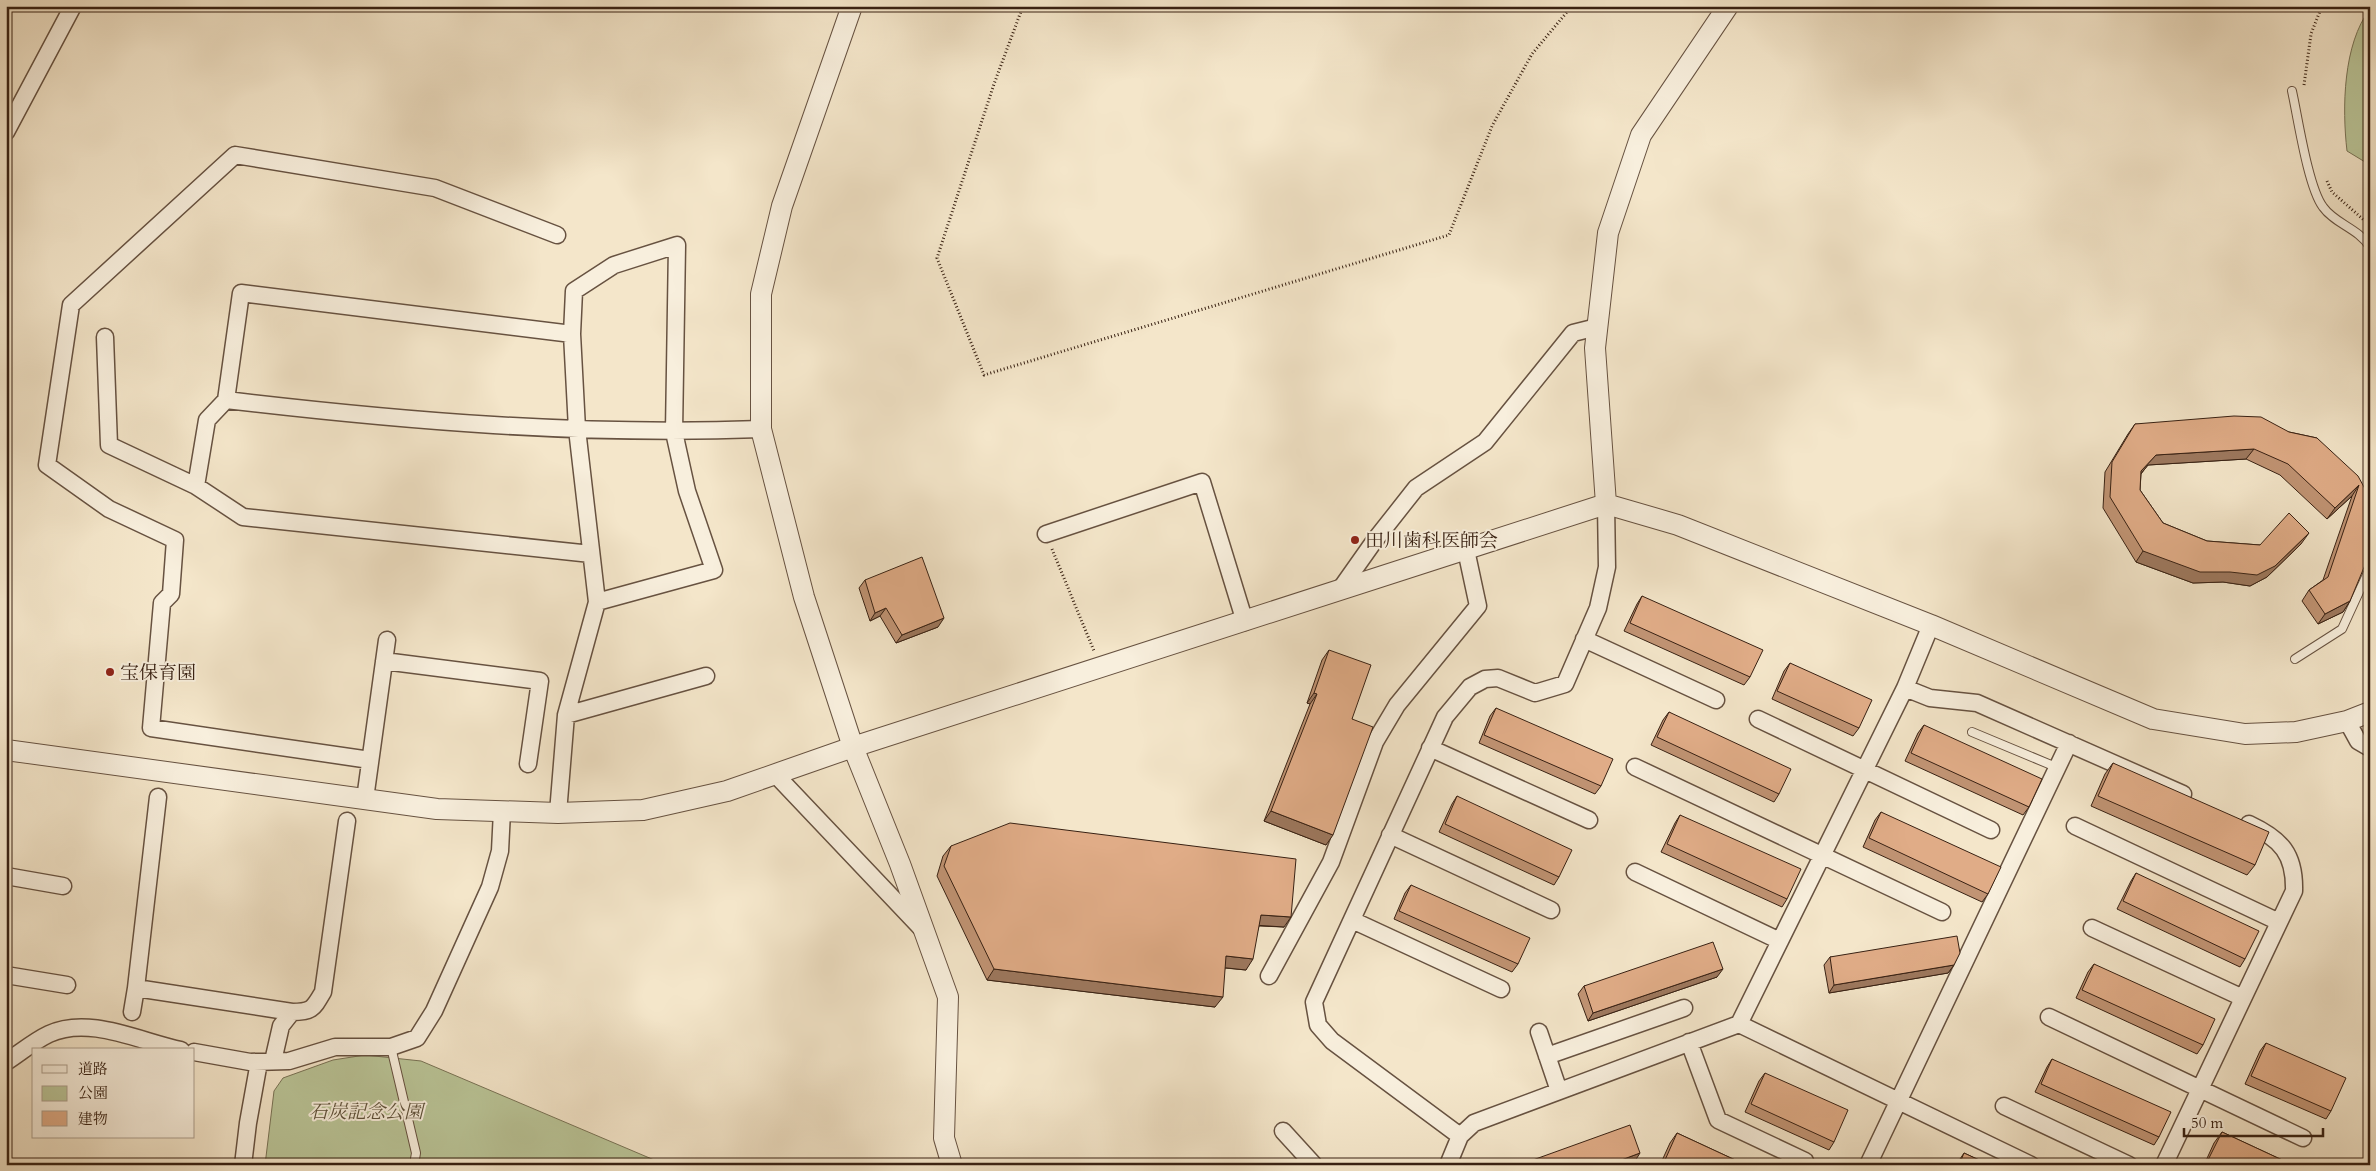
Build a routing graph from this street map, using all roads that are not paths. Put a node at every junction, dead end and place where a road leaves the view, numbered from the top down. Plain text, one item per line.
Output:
1 (73, 6) edge
2 (852, 6) edge
3 (1728, 6) edge
4 (2292, 91) dead end
5 (6, 132) edge
6 (557, 235) dead end
7 (2370, 247) edge
8 (1597, 327) junction
9 (572, 334) junction
10 (105, 337) dead end
11 (226, 400) junction
12 (761, 429) junction
13 (577, 430) junction
14 (674, 432) junction
15 (196, 486) junction
16 (1606, 504) junction
17 (1046, 534) road end
18 (1466, 550) junction
19 (591, 554) junction
20 (2370, 568) edge
21 (1339, 591) junction
22 (598, 602) junction
23 (1245, 622) junction
24 (1931, 625) junction
25 (1584, 639) junction
26 (387, 640) dead end
27 (2294, 659) dead end
28 (384, 661) junction
29 (706, 676) dead end
30 (1905, 688) junction
31 (1716, 700) dead end
32 (2370, 712) edge
33 (566, 716) junction
34 (1758, 719) dead end
35 (2347, 720) junction
36 (1972, 732) dead end
37 (2069, 743) junction
38 (854, 747) junction
39 (1430, 748) junction
40 (2370, 748) edge
41 (6, 750) edge
42 (370, 760) junction
43 (528, 764) dead end
44 (1635, 767) dead end
45 (2056, 767) junction
46 (1864, 770) junction
47 (775, 774) junction
48 (158, 797) dead end
49 (365, 799) junction
50 (2200, 802) edge
51 (502, 811) junction
52 (558, 813) junction
53 (2235, 818) edge
54 (1589, 820) dead end
55 (347, 821) dead end
56 (2075, 826) dead end
57 (1991, 830) dead end
58 (1390, 835) junction
59 (1822, 855) junction
60 (1635, 872) dead end
61 (6, 876) edge
62 (63, 886) dead end
63 (1551, 910) dead end
64 (1942, 912) dead end
65 (1352, 920) junction
66 (2279, 922) junction
67 (2092, 928) dead end
68 (925, 933) junction
69 (1780, 941) junction
70 (6, 974) edge
71 (1270, 976) dead end
72 (66, 985) dead end
73 (136, 988) junction
74 (1501, 989) dead end
75 (2243, 998) junction
76 (1684, 1008) dead end
77 (132, 1012) dead end
78 (292, 1012) junction
79 (2049, 1017) dead end
80 (1739, 1024) junction
81 (1539, 1032) dead end
82 (1689, 1042) junction
83 (391, 1047) junction
84 (173, 1048) edge
85 (195, 1052) edge
86 (1547, 1056) junction
87 (6, 1062) edge
88 (266, 1062) junction
89 (2200, 1089) junction
90 (1559, 1091) junction
91 (1898, 1100) junction
92 (2004, 1106) dead end
93 (1283, 1131) dead end
94 (1460, 1136) junction
95 (2303, 1138) dead end
96 (1805, 1161) dead end
97 (243, 1165) edge
98 (414, 1165) edge
99 (952, 1165) edge
100 (1314, 1165) edge
101 (1448, 1165) edge
102 (1868, 1165) edge
103 (2031, 1165) edge
104 (2129, 1165) edge
105 (2164, 1165) edge

1 - 5 street
2 - 12 street
3 - 8 street
4 - 7 lane
6 - 42 street
8 - 16 street
8 - 21 street
9 - 11 street
9 - 13 street
9 - 14 street
10 - 15 street
11 - 13 street
11 - 15 street
12 - 14 street
12 - 38 street
13 - 14 street
13 - 19 street
14 - 22 street
15 - 19 street
16 - 18 street
16 - 24 street
16 - 25 street
17 - 23 street
18 - 21 street
18 - 71 street
19 - 22 street
20 - 27 lane
21 - 23 street
22 - 33 street
23 - 38 street
24 - 30 street
24 - 35 street
25 - 31 street
25 - 39 street
26 - 28 street
28 - 42 street
28 - 43 street
29 - 33 street
30 - 37 street
30 - 46 street
32 - 35 street
33 - 52 street
34 - 46 street
35 - 40 street
36 - 45 lane
37 - 45 street
37 - 50 street
38 - 47 street
38 - 68 street
39 - 54 street
39 - 58 street
41 - 49 street
42 - 49 street
44 - 59 street
45 - 91 street
46 - 57 street
46 - 59 street
47 - 52 street
47 - 68 street
48 - 73 street
49 - 51 street
51 - 52 street
51 - 83 street
53 - 66 street
55 - 78 street
56 - 66 street
58 - 63 street
58 - 65 street
59 - 64 street
59 - 69 street
60 - 69 street
61 - 62 street
65 - 74 street
65 - 94 street
66 - 75 street
67 - 75 street
68 - 99 street
69 - 80 street
70 - 72 street
73 - 77 street
73 - 78 street
75 - 89 street
76 - 86 street
78 - 88 street
79 - 89 street
80 - 82 street
80 - 91 street
81 - 86 street
82 - 90 street
82 - 96 street
83 - 88 street
83 - 98 lane
84 - 87 street
85 - 88 street
86 - 90 street
88 - 97 street
89 - 95 street
89 - 105 street
90 - 94 street
91 - 102 street
91 - 103 street
92 - 104 street
93 - 100 street
94 - 101 street

